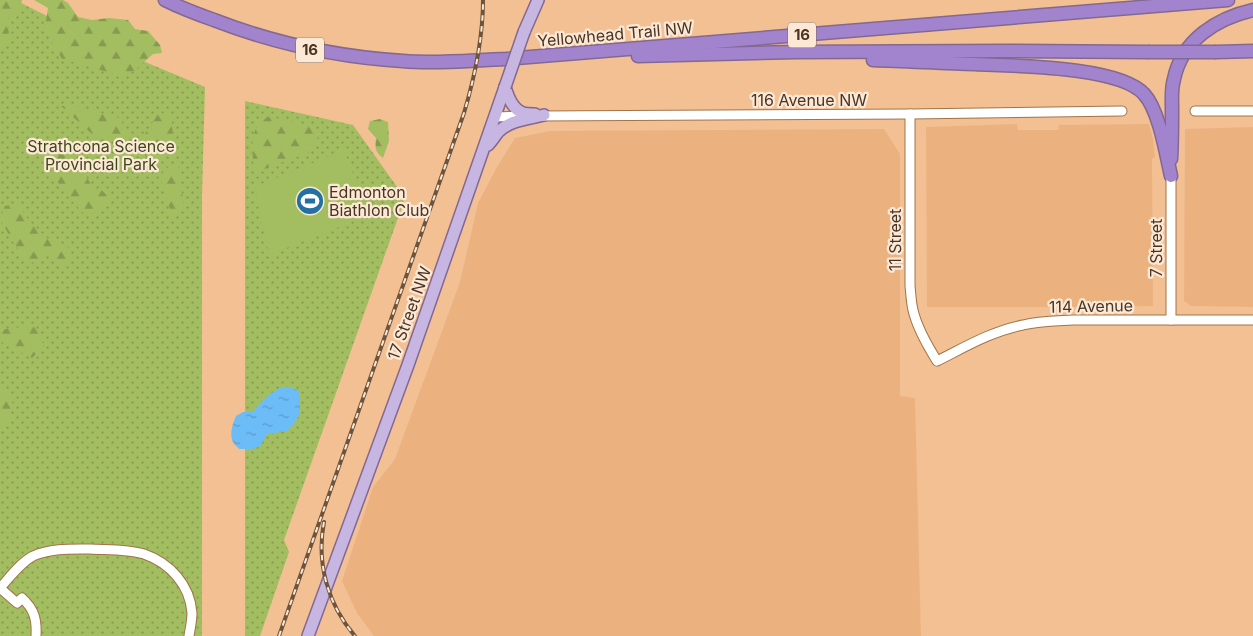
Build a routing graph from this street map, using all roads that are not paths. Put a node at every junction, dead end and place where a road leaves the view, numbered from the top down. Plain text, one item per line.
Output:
1 (165, 0) edge
2 (538, 0) edge
3 (1228, 0) edge
4 (1253, 10) edge
5 (1253, 51) edge
6 (796, 52) junction
7 (529, 57) junction
8 (505, 86) junction
9 (1122, 111) dead end
10 (1195, 111) dead end
11 (1253, 111) edge
12 (910, 114) junction
13 (544, 115) junction
14 (495, 117) junction
15 (483, 153) junction
16 (1171, 176) junction
17 (1171, 320) junction
18 (1253, 320) edge
19 (937, 361) joint
20 (36, 636) edge
21 (189, 636) edge
22 (308, 636) edge

1 - 7 highway, Yellowhead Trail NW / 16
2 - 8 main road, 17 Street NW, bridge
3 - 7 highway, Yellowhead Trail NW / 16
4 - 16 highway
5 - 6 highway, bridge
6 - 7 highway
6 - 16 highway
8 - 13 main road
8 - 14 main road, 17 Street NW
9 - 12 street, 116 Avenue NW
10 - 11 street
12 - 13 street, 116 Avenue NW
12 - 19 street, 11 Street
13 - 14 street, 116 Avenue NW
13 - 15 main road
14 - 15 main road, 17 Street NW
15 - 22 main road, 17 Street NW
16 - 17 street, 7 Street
17 - 18 street, 114 Avenue
17 - 19 street, 114 Avenue
20 - 21 street

